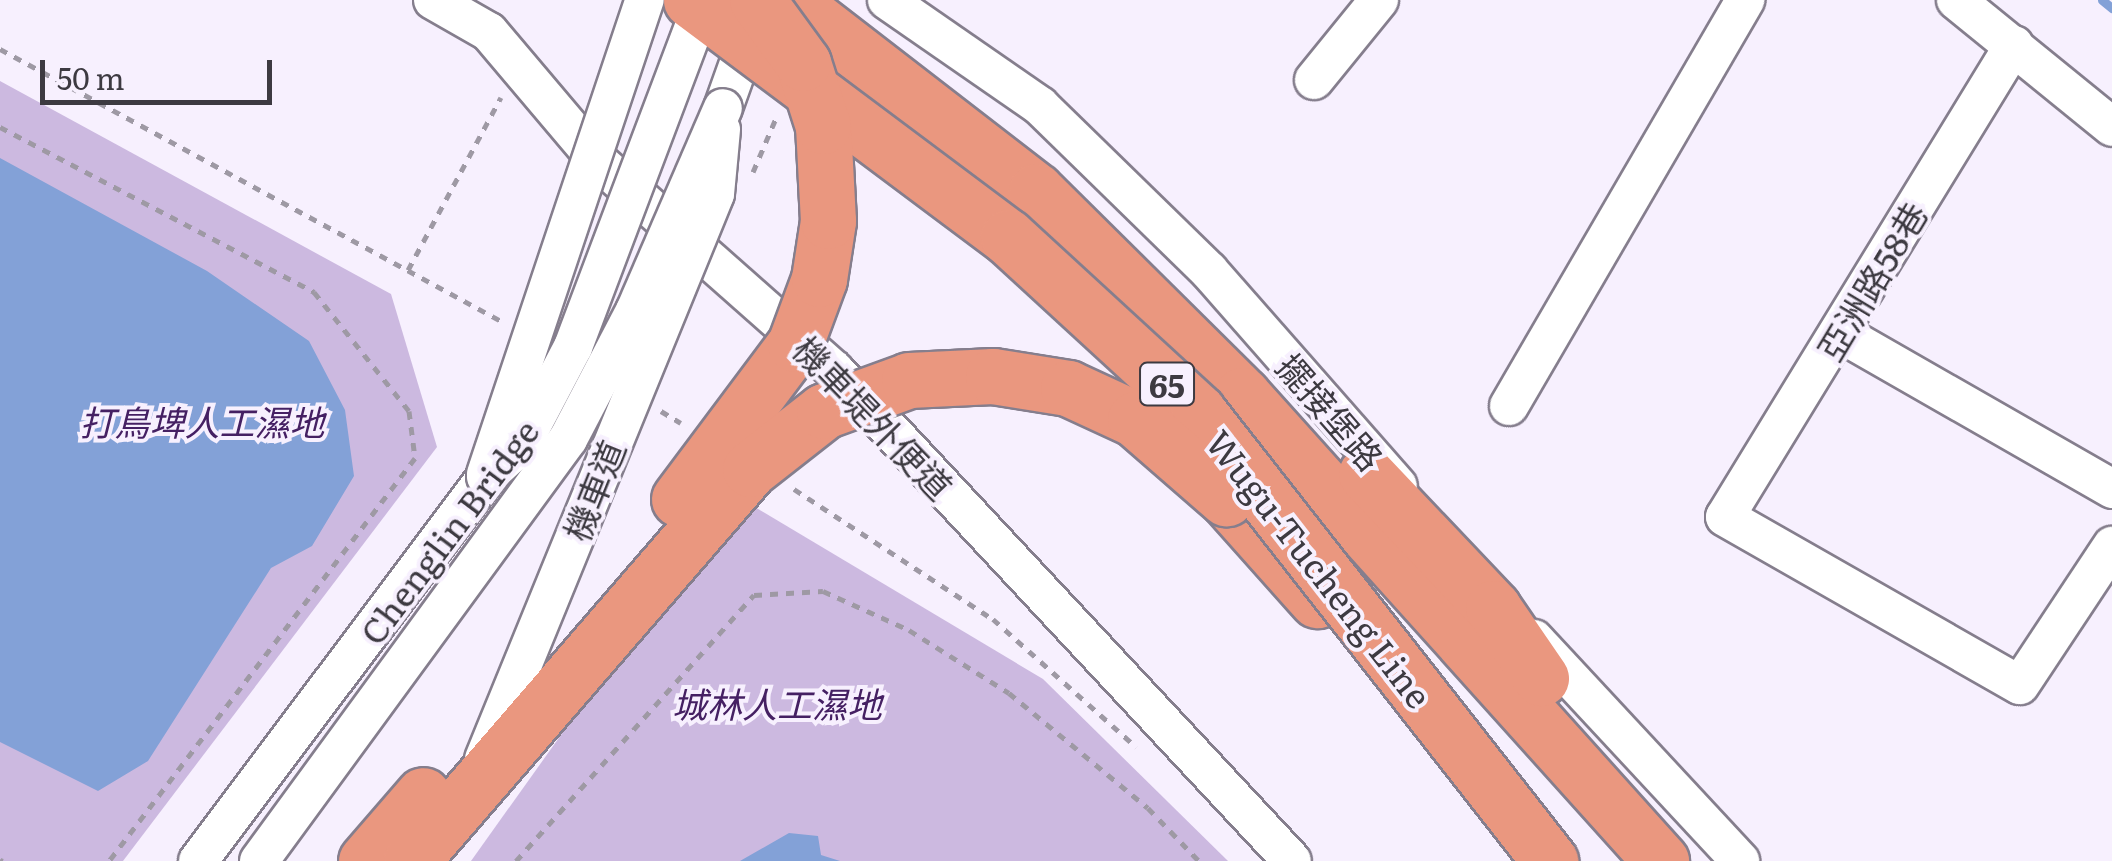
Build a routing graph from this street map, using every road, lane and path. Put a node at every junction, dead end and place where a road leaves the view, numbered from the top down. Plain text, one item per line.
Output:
1 (433, 0) edge
2 (646, 0) edge
3 (689, 0) edge
4 (704, 0) edge
5 (759, 0) edge
6 (790, 0) edge
7 (844, 0) edge
8 (887, 0) edge
9 (1379, 0) edge
10 (1745, 0) edge
11 (1956, 0) edge
12 (2014, 45) junction
13 (0, 50) edge
14 (670, 74) junction
15 (1314, 80) dead end
16 (498, 82) dead end
17 (723, 108) junction
18 (2107, 112) edge
19 (0, 127) edge
20 (408, 270) junction
21 (510, 326) dead end
22 (1840, 334) junction
23 (647, 402) dead end
24 (1509, 406) dead end
25 (696, 431) dead end
26 (486, 477) junction
27 (778, 480) dead end
28 (2112, 489) edge
29 (2112, 546) edge
30 (1140, 751) dead end
31 (109, 861) edge
32 (198, 861) edge
33 (258, 861) edge
34 (366, 861) edge
35 (411, 861) edge
36 (426, 861) edge
37 (516, 861) edge
38 (1199, 861) edge
39 (1292, 861) edge
40 (1548, 861) edge
41 (1664, 861) edge
42 (1740, 861) edge

1 - 39 street, 機車堤外便道
2 - 26 street, bridge
3 - 14 highway
3 - 40 highway, Wugu-Tucheng Line / 65, bridge
4 - 14 street, Chenglin Bridge, bridge
5 - 17 street, Chenglin Bridge, bridge
5 - 34 highway, bridge
6 - 41 highway
7 - 41 highway, 65
8 - 42 street, 擺接堡路
9 - 15 street
10 - 24 street
11 - 12 street
12 - 18 street
12 - 22 street, 亞洲路58巷
13 - 20 path
14 - 26 street, Chenglin Bridge, bridge
16 - 20 path
17 - 33 street, Chenglin Bridge, bridge
17 - 36 street, 機車道, bridge
19 - 31 path
20 - 21 path
22 - 28 street
22 - 29 street, 亞洲路58巷
23 - 25 path
26 - 32 street, Chenglin Bridge
27 - 30 path
35 - 40 highway, bridge
37 - 38 path

